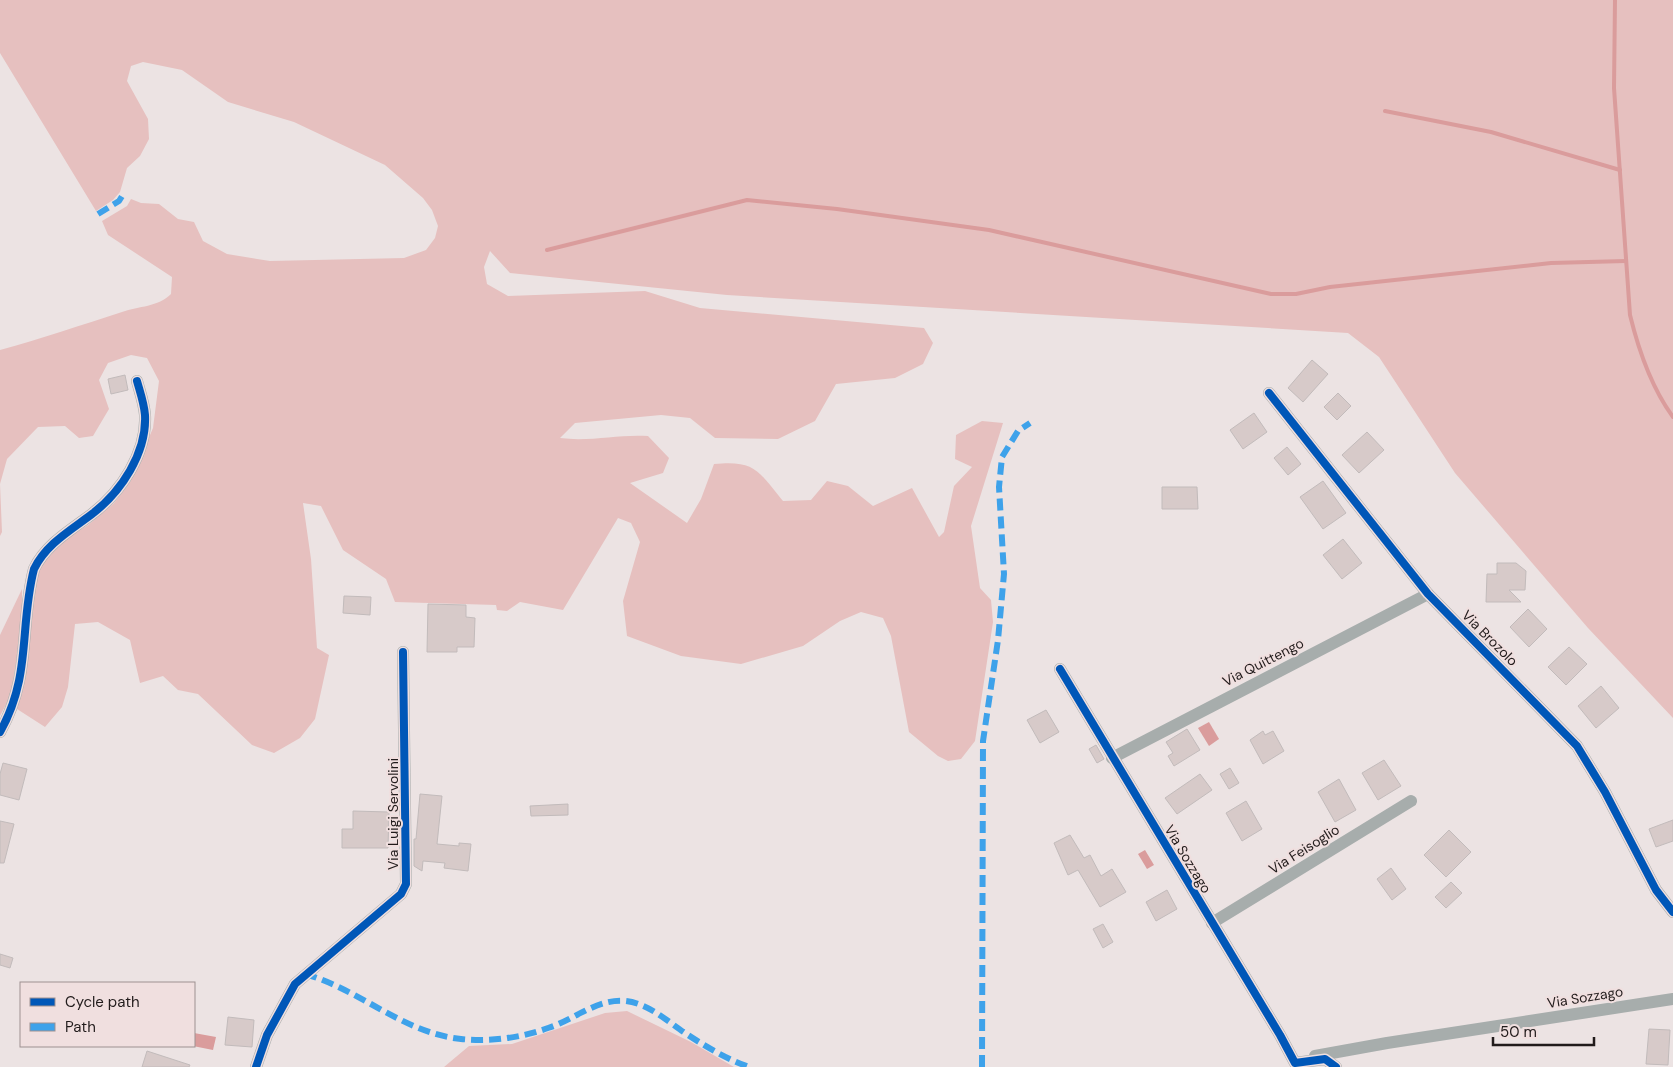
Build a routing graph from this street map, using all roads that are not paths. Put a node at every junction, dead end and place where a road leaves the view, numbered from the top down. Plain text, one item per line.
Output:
1 (137, 381) dead end
2 (1269, 393) dead end
3 (1428, 594) junction
4 (403, 652) dead end
5 (1060, 669) dead end
6 (0, 732) edge
7 (1112, 758) junction
8 (1411, 801) dead end
9 (1673, 912) edge
10 (1212, 923) junction
11 (1673, 999) edge
12 (1292, 1065) edge
13 (256, 1067) edge
14 (1336, 1067) edge

1 - 6 street
2 - 3 street, Via Brozolo
3 - 7 street, Via Quittengo
3 - 9 street, Via Brozolo
4 - 13 street, Via Luigi Servolini
5 - 7 street, Via Sozzago
7 - 10 street, Via Sozzago
8 - 10 street, Via Feisoglio
10 - 12 street, Via Sozzago
11 - 12 street, Via Sozzago
12 - 14 street

